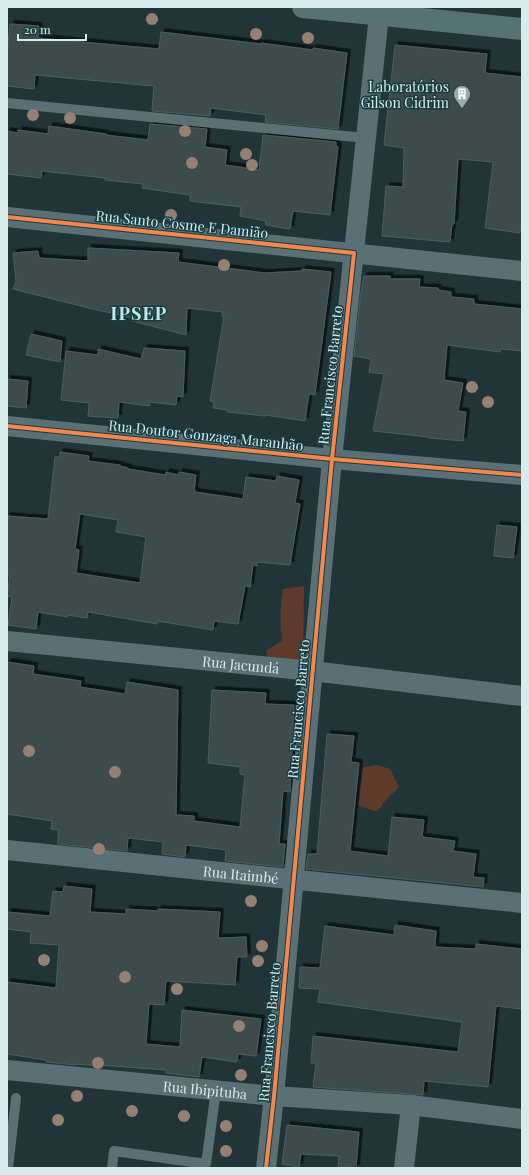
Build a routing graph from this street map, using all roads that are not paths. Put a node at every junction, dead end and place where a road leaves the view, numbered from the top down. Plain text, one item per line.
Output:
1 (303, 7) edge
2 (379, 14) junction
3 (522, 28) edge
4 (7, 103) edge
5 (366, 138) junction
6 (7, 217) edge
7 (354, 253) junction
8 (522, 271) edge
9 (7, 426) edge
10 (332, 459) junction
11 (522, 475) edge
12 (7, 641) edge
13 (312, 670) junction
14 (522, 696) edge
15 (7, 850) edge
16 (293, 880) junction
17 (522, 903) edge
18 (7, 1070) edge
19 (216, 1090) junction
20 (274, 1096) junction
21 (16, 1098) dead end
22 (410, 1105) junction
23 (522, 1119) edge
24 (8, 1168) edge
25 (112, 1168) edge
26 (266, 1168) edge
27 (404, 1168) edge

1 - 2 main road
2 - 3 main road
2 - 5 street, Rua Francisco Barreto
4 - 5 lane
5 - 7 street, Rua Francisco Barreto
6 - 7 street, Rua Santo Cosme E Damião
7 - 8 street, Rua Santo Cosme E Damião
7 - 10 street, Rua Francisco Barreto
9 - 10 street, Rua Doutor Gonzaga Maranhão
10 - 11 street, Rua Doutor Gonzaga Maranhão
10 - 13 street, Rua Francisco Barreto
12 - 13 street, Rua Jacundá
13 - 14 street, Rua Jacundá
13 - 16 street, Rua Francisco Barreto
15 - 16 street, Rua Itaimbé
16 - 17 street, Rua Itaimbé
16 - 20 street, Rua Francisco Barreto
18 - 19 street, Rua Ibipituba
19 - 20 street, Rua Ibipituba
19 - 25 lane
20 - 22 street, Rua Ibipituba
20 - 26 street, Rua Francisco Barreto
21 - 24 lane
22 - 23 street, Rua Ibipituba
22 - 27 street

